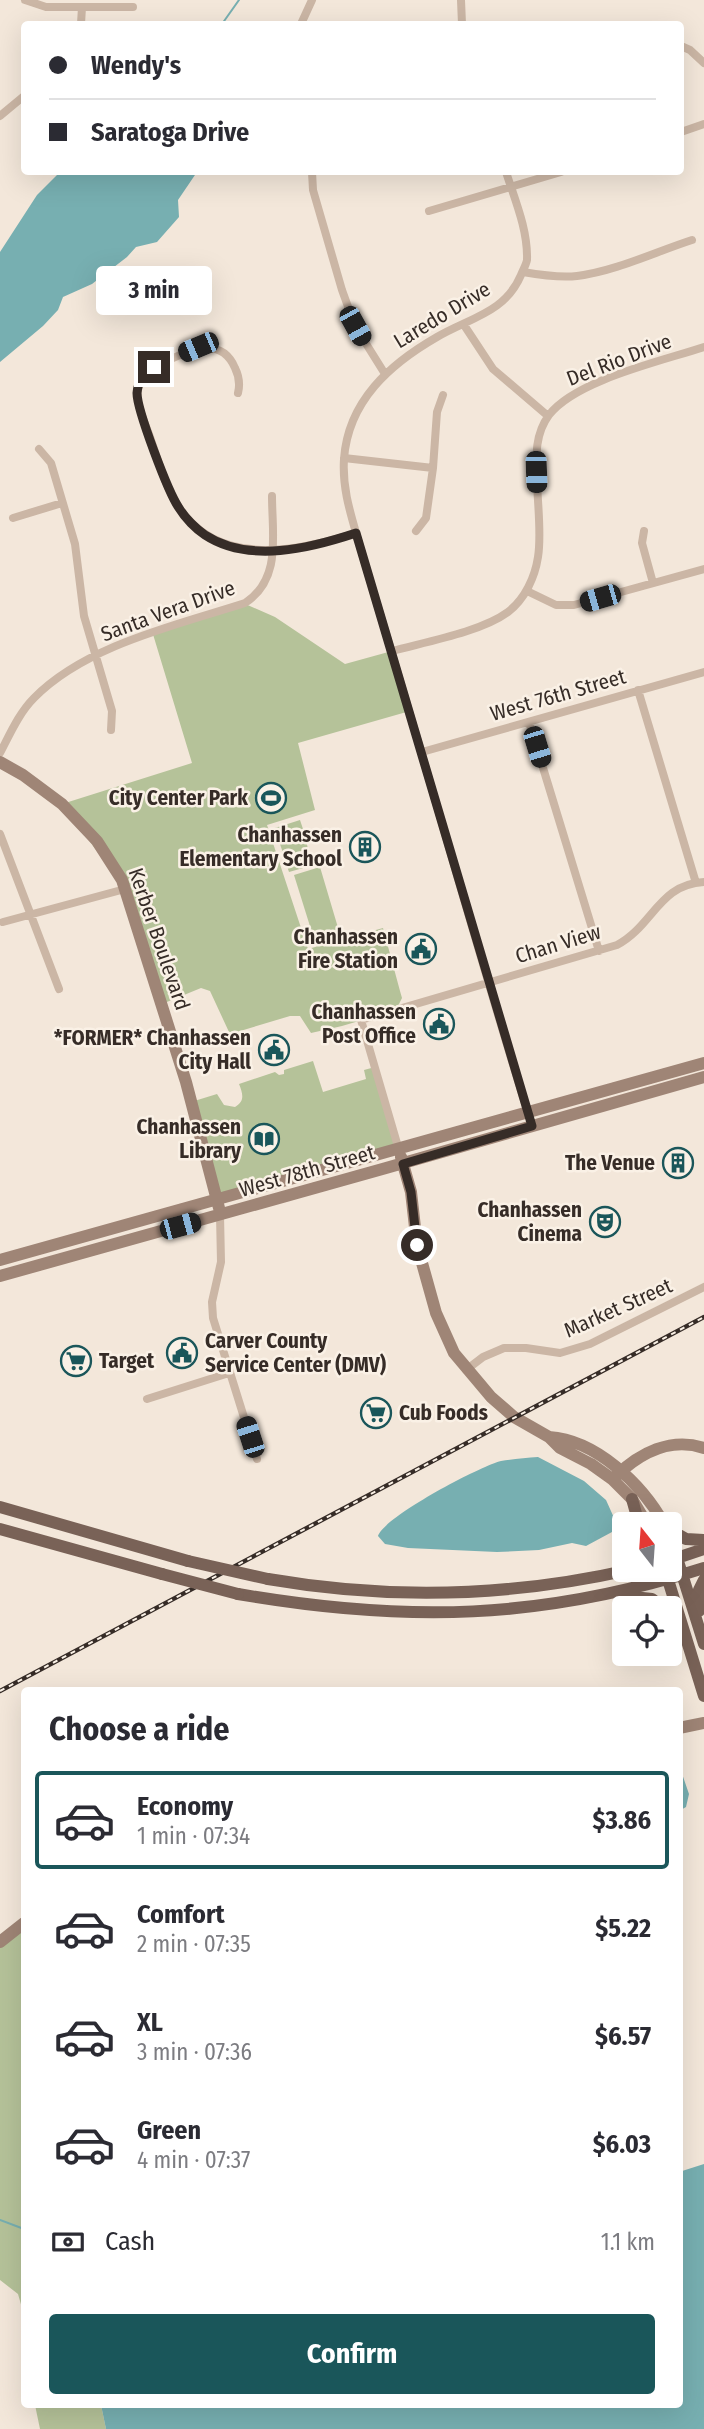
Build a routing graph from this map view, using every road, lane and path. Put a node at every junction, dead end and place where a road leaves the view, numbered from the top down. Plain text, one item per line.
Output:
1 (25, 0) edge
2 (312, 0) edge
3 (461, 0) edge
4 (82, 7) junction
5 (133, 7) dead end
6 (81, 21) edge
7 (302, 21) edge
8 (462, 21) edge
9 (684, 48) edge
10 (704, 63) edge
11 (21, 98) edge
12 (0, 116) edge
13 (704, 124) edge
14 (684, 131) edge
15 (312, 175) edge
16 (507, 175) edge
17 (552, 175) edge
18 (511, 188) junction
19 (429, 211) dead end
20 (692, 240) dead end
21 (523, 272) junction
22 (464, 325) junction
23 (704, 347) edge
24 (385, 374) junction
25 (237, 393) dead end
26 (443, 395) dead end
27 (548, 416) junction
28 (39, 449) dead end
29 (344, 458) junction
30 (433, 468) junction
31 (272, 496) dead end
32 (62, 503) junction
33 (13, 518) dead end
34 (416, 531) dead end
35 (644, 531) dead end
36 (356, 533) junction
37 (272, 550) junction
38 (704, 569) edge
39 (653, 583) junction
40 (527, 591) junction
41 (392, 651) junction
42 (97, 656) junction
43 (704, 672) edge
44 (638, 691) junction
45 (529, 722) junction
46 (111, 730) dead end
47 (422, 752) junction
48 (0, 753) edge
49 (0, 762) edge
50 (0, 834) edge
51 (700, 882) edge
52 (125, 889) junction
53 (31, 915) junction
54 (4, 922) dead end
55 (599, 951) junction
56 (490, 982) junction
57 (59, 989) dead end
58 (704, 1063) edge
59 (704, 1077) edge
60 (530, 1120) junction
61 (399, 1150) junction
62 (403, 1164) junction
63 (218, 1200) junction
64 (220, 1215) junction
65 (0, 1260) edge
66 (0, 1276) edge
67 (704, 1287) edge
68 (466, 1370) junction
69 (229, 1373) junction
70 (147, 1399) dead end
71 (704, 1448) edge
72 (257, 1459) dead end
73 (617, 1475) junction
74 (632, 1499) junction
75 (0, 1507) edge
76 (636, 1512) edge
77 (640, 1512) edge
78 (656, 1512) edge
79 (0, 1529) edge
80 (682, 1536) edge
81 (704, 1540) edge
82 (704, 1549) edge
83 (682, 1556) edge
84 (704, 1568) edge
85 (612, 1569) edge
86 (612, 1574) edge
87 (683, 1575) joint
88 (591, 1578) junction
89 (704, 1580) edge
90 (642, 1582) edge
91 (668, 1582) edge
92 (598, 1597) junction
93 (612, 1597) edge
94 (682, 1636) edge
95 (702, 1638) edge
96 (689, 1648) junction
97 (704, 1696) edge
98 (704, 1723) edge
99 (683, 1727) edge
100 (21, 1925) edge
101 (0, 1942) edge

1 - 4 street
2 - 7 street
3 - 8 street
4 - 5 street
4 - 6 street
9 - 10 street
11 - 12 street
13 - 14 street
15 - 24 street
16 - 18 street
17 - 18 street
18 - 19 street
18 - 21 street
20 - 21 street
21 - 22 street, Laredo Drive
22 - 24 street, Laredo Drive
22 - 27 street
23 - 27 street, Del Rio Drive
24 - 29 street, Laredo Drive
25 - 37 street
26 - 30 street
27 - 40 street, Del Rio Drive
28 - 32 street
29 - 30 street
29 - 36 street, Laredo Drive
30 - 34 street
31 - 37 street, Santa Vera Drive
32 - 33 street
32 - 42 street
35 - 39 street
36 - 37 street
36 - 41 street, Laredo Drive
37 - 42 street, Santa Vera Drive
38 - 39 street
39 - 40 street
40 - 41 street, Del Rio Drive
41 - 47 street, Laredo Drive
42 - 46 street
42 - 48 street, Santa Vera Drive
43 - 44 street, West 76th Street
44 - 45 street, West 76th Street
44 - 51 street
45 - 47 street, West 76th Street
45 - 55 street
47 - 56 street, Laredo Drive
49 - 52 street, Kerber Boulevard
50 - 53 street
51 - 55 street, Chan View
52 - 53 street
52 - 63 street, Kerber Boulevard
53 - 54 street
53 - 57 street
55 - 56 street, Chan View
56 - 60 street, Laredo Drive
56 - 61 street, Chan View
58 - 60 street, West 78th Street
59 - 60 street, West 78th Street
60 - 61 street, West 78th Street
60 - 62 street, West 78th Street
61 - 62 street
61 - 63 street, West 78th Street
62 - 64 street, West 78th Street
62 - 68 street
63 - 64 street, Kerber Boulevard
63 - 65 street, West 78th Street
64 - 66 street, West 78th Street
64 - 69 street, Kerber Boulevard
67 - 68 street, Market Street
68 - 73 street
69 - 70 street
69 - 72 street, Kerber Boulevard
71 - 73 street
73 - 74 street
73 - 78 street
74 - 76 main road
74 - 77 street
75 - 88 main road, bridge
79 - 92 main road, bridge
80 - 81 main road
82 - 83 main road
84 - 87 main road
85 - 88 main road
86 - 88 main road
87 - 95 main road
89 - 95 main road
90 - 92 main road
91 - 96 main road
92 - 93 main road
94 - 96 main road
96 - 97 main road
98 - 99 street
100 - 101 street

